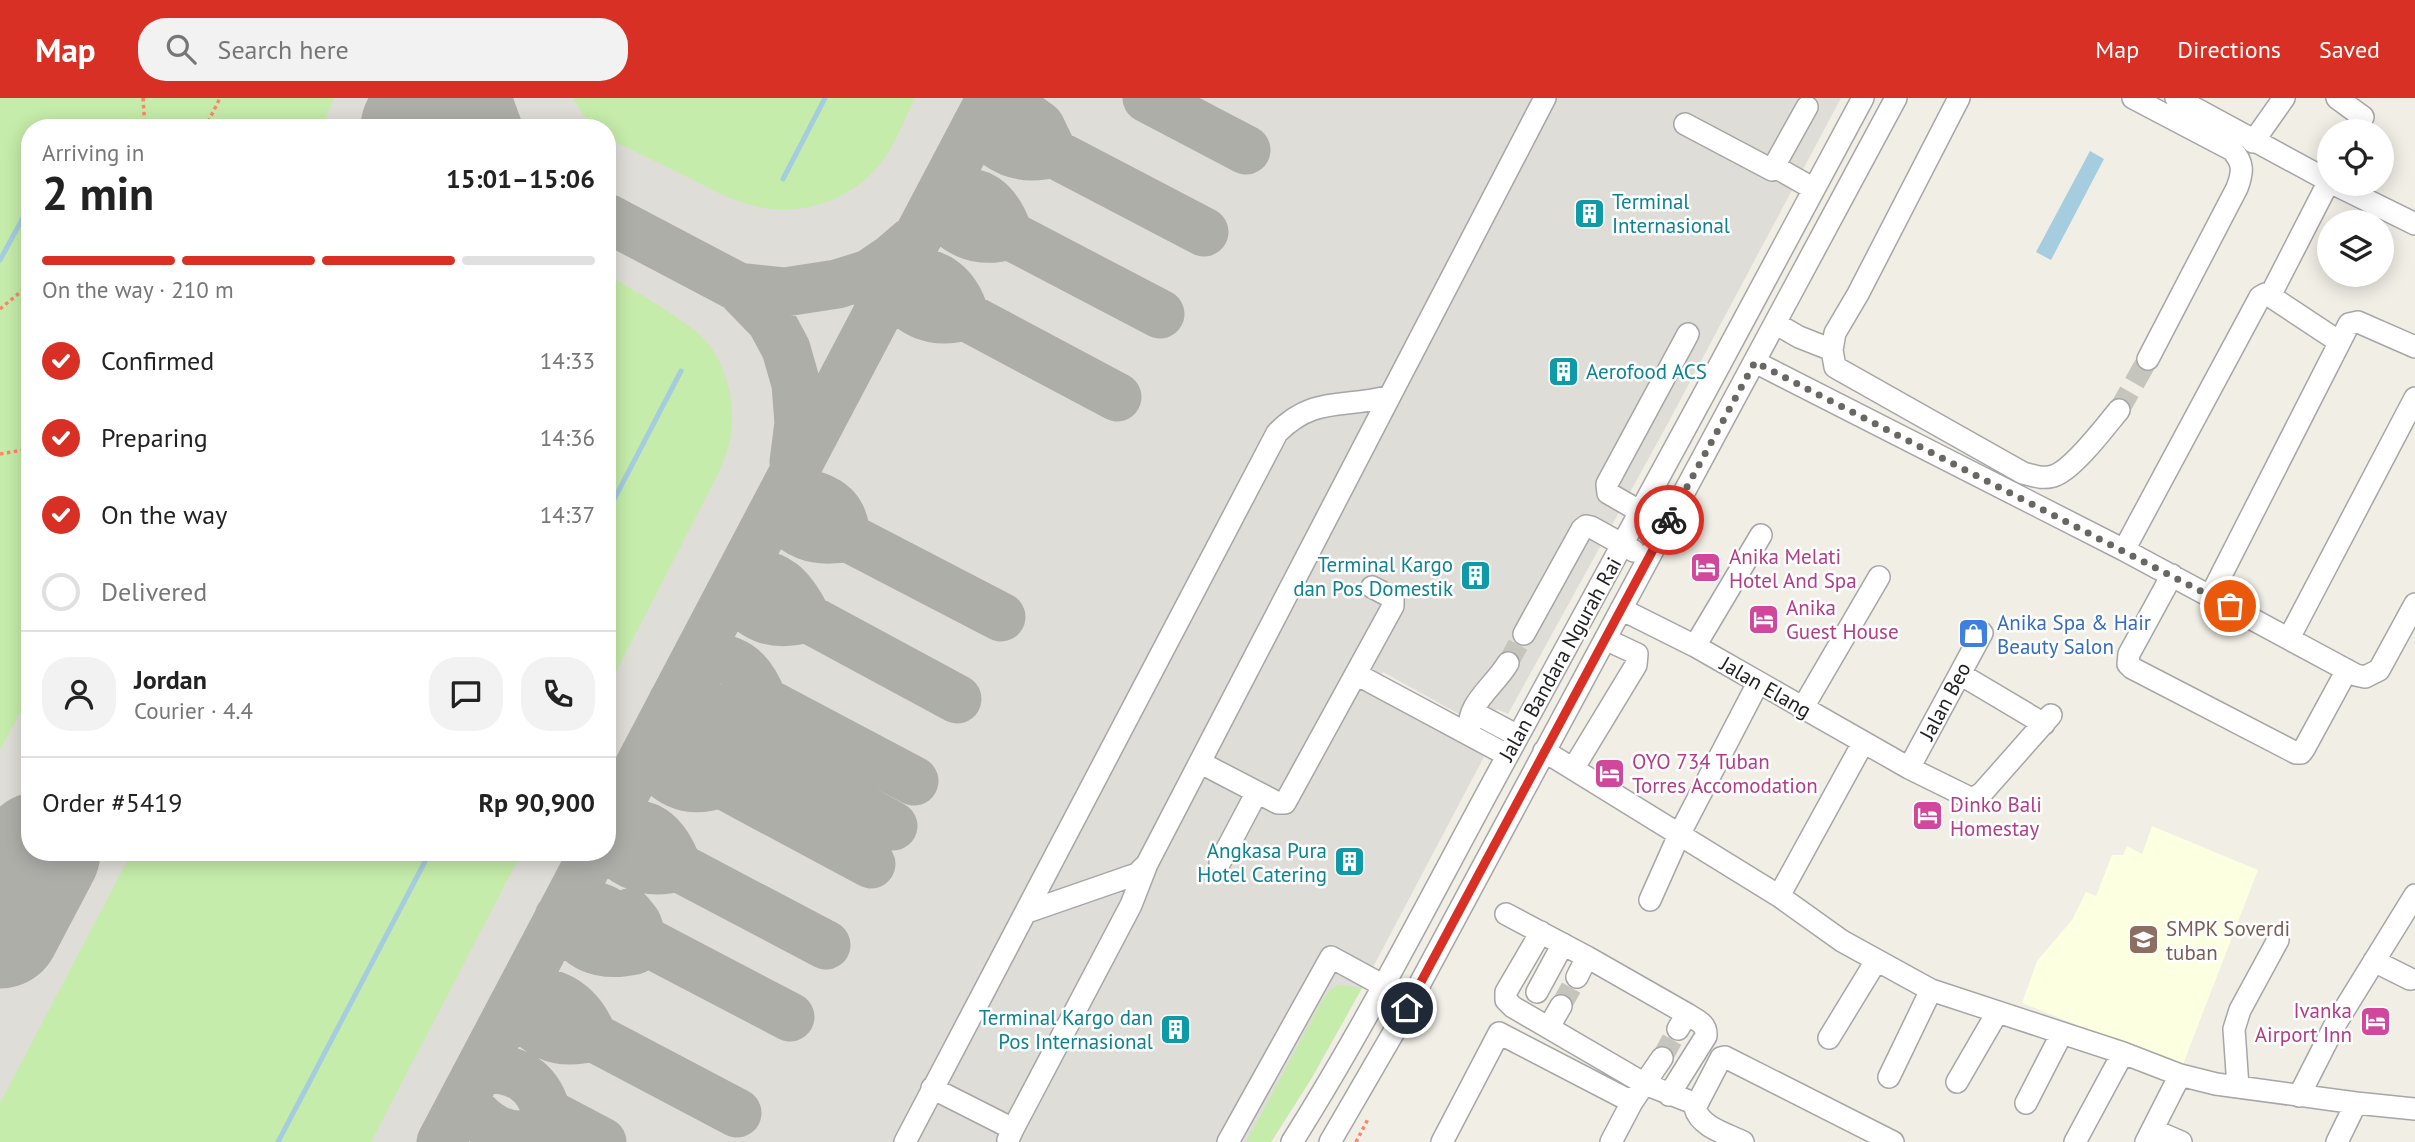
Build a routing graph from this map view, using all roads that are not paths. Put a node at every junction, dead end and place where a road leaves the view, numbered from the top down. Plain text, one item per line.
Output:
1 (1545, 98) edge
2 (1863, 98) edge
3 (1896, 98) edge
4 (1959, 98) edge
5 (2133, 98) edge
6 (2176, 98) edge
7 (2284, 98) edge
8 (2337, 98) edge
9 (1808, 107) dead end
10 (2363, 117) dead end
11 (1685, 124) dead end
12 (1848, 126) junction
13 (1874, 139) junction
14 (2253, 142) junction
15 (1774, 167) junction
16 (2317, 175) edge
17 (1814, 189) junction
18 (2321, 196) edge
19 (2358, 196) edge
20 (2415, 224) edge
21 (2270, 296) junction
22 (1775, 323) junction
23 (1688, 334) dead end
24 (2338, 341) junction
25 (2415, 348) edge
26 (1832, 350) junction
27 (2148, 359) tunnel mouth
28 (1755, 362) junction
29 (1390, 396) junction
30 (2415, 398) edge
31 (2119, 411) tunnel mouth
32 (1641, 512) junction
33 (1761, 535) dead end
34 (1623, 545) junction
35 (2124, 550) junction
36 (1649, 558) junction
37 (2172, 575) junction
38 (1879, 577) dead end
39 (1372, 587) dead end
40 (2211, 595) junction
41 (2415, 604) edge
42 (1629, 613) junction
43 (1524, 634) tunnel mouth
44 (1982, 634) dead end
45 (2289, 638) junction
46 (1605, 639) junction
47 (1695, 646) junction
48 (1637, 654) junction
49 (1508, 663) tunnel mouth
50 (2347, 670) junction
51 (1356, 674) junction
52 (1960, 674) junction
53 (1758, 683) junction
54 (1802, 709) junction
55 (1473, 712) junction
56 (1471, 735) junction
57 (1518, 736) junction
58 (1863, 743) junction
59 (1544, 751) junction
60 (1507, 755) junction
61 (1200, 763) junction
62 (1909, 768) junction
63 (1573, 769) junction
64 (1257, 792) junction
65 (1679, 835) junction
66 (1220, 862) dead end
67 (1147, 864) junction
68 (2415, 895) edge
69 (1779, 897) junction
70 (1650, 900) dead end
71 (1027, 912) junction
72 (1506, 914) dead end
73 (1541, 932) junction
74 (2278, 940) dead end
75 (1563, 944) junction
76 (1587, 957) junction
77 (1876, 961) junction
78 (2374, 961) junction
79 (1577, 977) tunnel mouth
80 (2410, 979) dead end
81 (1384, 986) junction
82 (1931, 990) junction
83 (1537, 992) dead end
84 (1561, 1006) tunnel mouth
85 (1513, 1007) junction
86 (1997, 1013) junction
87 (1549, 1027) junction
88 (1499, 1033) junction
89 (2062, 1034) junction
90 (1829, 1038) dead end
91 (2123, 1053) junction
92 (1662, 1058) tunnel mouth
93 (2180, 1075) junction
94 (1889, 1077) dead end
95 (1957, 1083) dead end
96 (1646, 1084) junction
97 (2238, 1087) junction
98 (932, 1088) junction
99 (1669, 1095) junction
100 (2299, 1096) junction
101 (1632, 1102) junction
102 (2026, 1103) dead end
103 (2356, 1103) junction
104 (1696, 1104) junction
105 (2415, 1109) edge
106 (1010, 1136) edge
107 (2150, 1136) edge
108 (1332, 1141) edge
109 (905, 1142) edge
110 (1228, 1142) edge
111 (1292, 1142) edge
112 (1442, 1142) edge
113 (1611, 1142) edge
114 (1743, 1142) edge
115 (1893, 1142) edge
116 (2074, 1142) edge
117 (2181, 1142) edge
118 (2337, 1142) edge

1 - 29 street
2 - 12 street, Jalan Bandara Ngurah Rai
3 - 13 street, Jalan Bandara Ngurah Rai
4 - 26 street
5 - 27 street
6 - 14 street
7 - 14 street
8 - 10 street
9 - 15 street
11 - 15 street
12 - 13 street
12 - 17 street, Jalan Bandara Ngurah Rai
13 - 22 street, Jalan Bandara Ngurah Rai
14 - 16 street
15 - 17 street
17 - 32 street, Jalan Bandara Ngurah Rai
18 - 21 street
19 - 20 street
21 - 24 street
21 - 35 street
22 - 26 street
22 - 28 street, Jalan Bandara Ngurah Rai
23 - 32 street
24 - 25 street
24 - 40 street
26 - 31 street
28 - 35 street
28 - 36 street, Jalan Bandara Ngurah Rai
29 - 61 street
29 - 71 street
30 - 45 street
32 - 34 street, Jalan Bandara Ngurah Rai
33 - 47 street
34 - 36 street
34 - 43 street
34 - 57 street, Jalan Bandara Ngurah Rai
35 - 37 street
36 - 42 street, Jalan Bandara Ngurah Rai
37 - 40 street
37 - 50 street
38 - 54 street
39 - 51 street
40 - 45 street
41 - 50 street
42 - 46 street, Jalan Bandara Ngurah Rai
42 - 47 street, Jalan Elang
42 - 48 street
44 - 52 street, Jalan Beo
45 - 50 street
46 - 48 street
46 - 59 street, Jalan Bandara Ngurah Rai
47 - 53 street, Jalan Elang
48 - 63 street
49 - 55 street
51 - 56 street
51 - 64 street
52 - 62 street, Jalan Beo
52 - 62 street, Jalan Elang
53 - 54 street, Jalan Elang
53 - 65 street
54 - 58 street, Jalan Elang
55 - 56 street
55 - 57 street
56 - 60 street
57 - 60 street, Jalan Bandara Ngurah Rai
58 - 62 street, Jalan Elang
58 - 69 street
59 - 63 street
59 - 108 street, Jalan Bandara Ngurah Rai
60 - 81 street, Jalan Bandara Ngurah Rai
61 - 64 street
61 - 67 street
63 - 65 street
64 - 66 street
65 - 69 street
65 - 70 street
67 - 71 street
67 - 106 street
68 - 78 street
69 - 77 street
71 - 98 street
72 - 73 street
73 - 75 street
73 - 85 street
74 - 97 street
75 - 76 street
75 - 83 street
76 - 79 street
76 - 99 street
77 - 82 street
77 - 90 street
78 - 80 street
78 - 100 street
81 - 110 street
81 - 111 street, Jalan Bandara Ngurah Rai
82 - 86 street
82 - 94 street
84 - 87 street
85 - 87 street
85 - 88 street
86 - 89 street
86 - 95 street
87 - 96 street
88 - 101 street
88 - 112 street
89 - 91 street
89 - 102 street
91 - 93 street
91 - 116 street
92 - 96 street
93 - 97 street
93 - 107 street
96 - 99 street
96 - 101 street
97 - 100 street
98 - 106 street
98 - 109 street
99 - 104 street
100 - 103 street
101 - 113 street
103 - 105 street
103 - 118 street
104 - 114 street
104 - 115 street
107 - 117 street

